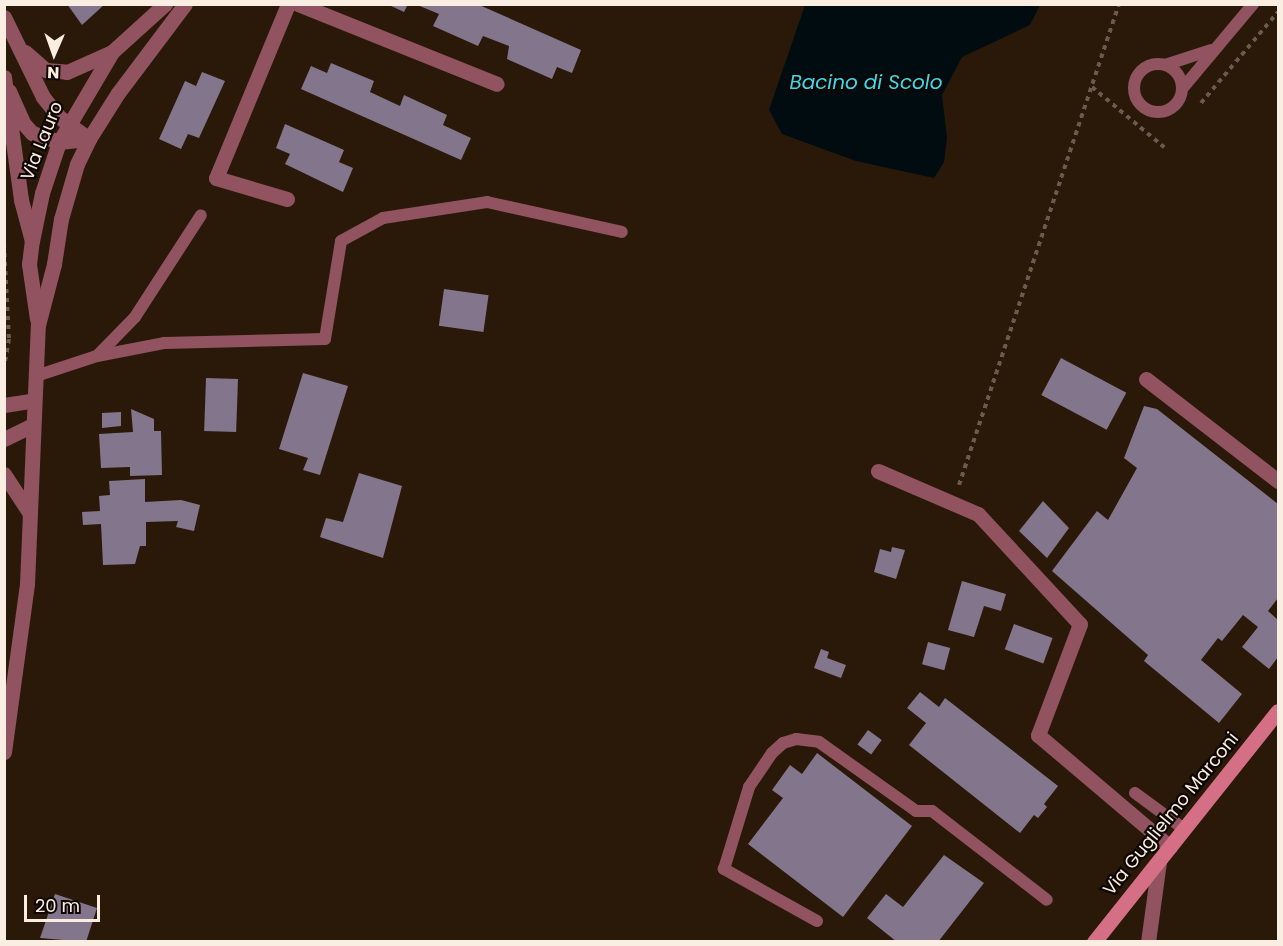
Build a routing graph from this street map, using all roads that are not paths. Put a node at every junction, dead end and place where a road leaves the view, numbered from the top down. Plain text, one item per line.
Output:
1 (165, 4) edge
2 (185, 4) edge
3 (288, 4) edge
4 (298, 4) edge
5 (1253, 4) edge
6 (4, 17) edge
7 (18, 43) junction
8 (1211, 50) junction
9 (112, 52) junction
10 (1165, 65) junction
11 (4, 78) edge
12 (5, 82) edge
13 (497, 84) dead end
14 (1182, 89) junction
15 (67, 123) junction
16 (89, 139) junction
17 (59, 142) junction
18 (287, 199) dead end
19 (201, 215) dead end
20 (622, 232) dead end
21 (32, 241) junction
22 (38, 325) junction
23 (97, 356) junction
24 (36, 376) junction
25 (1146, 379) dead end
26 (34, 400) junction
27 (4, 405) edge
28 (33, 425) junction
29 (4, 439) edge
30 (878, 471) dead end
31 (4, 474) edge
32 (1278, 481) edge
33 (29, 513) junction
34 (1278, 711) edge
35 (4, 752) edge
36 (1135, 793) dead end
37 (1184, 829) junction
38 (1170, 847) junction
39 (1159, 862) junction
40 (1047, 900) dead end
41 (817, 921) dead end
42 (1094, 942) edge
43 (1148, 942) edge

1 - 9 street, Via Lauro
2 - 16 street, Via Lauro
3 - 18 street
4 - 13 street
5 - 8 lane
6 - 7 street
7 - 9 street
7 - 15 street
8 - 10 lane
8 - 14 lane
9 - 15 street, Via Lauro
10 - 14 lane
10 - 14 lane
11 - 12 street
12 - 17 street
12 - 21 street
15 - 16 street
15 - 17 street, Via Lauro
16 - 17 street
16 - 22 street, Via Lauro
17 - 21 street, Via Lauro
19 - 23 lane
20 - 23 lane
21 - 22 street, Via Lauro
22 - 24 street, Via Lauro
23 - 24 lane
24 - 26 street, Via Lauro
25 - 32 street
26 - 27 street
26 - 28 street, Via Lauro
28 - 29 street
28 - 33 street, Via Lauro
30 - 38 street
31 - 33 street
33 - 35 street, Via Lauro
34 - 37 main road, Via Guglielmo Marconi
36 - 37 lane
37 - 38 main road, Via Guglielmo Marconi
38 - 39 main road, Via Guglielmo Marconi
39 - 42 main road, Via Guglielmo Marconi
39 - 43 street
40 - 41 lane

